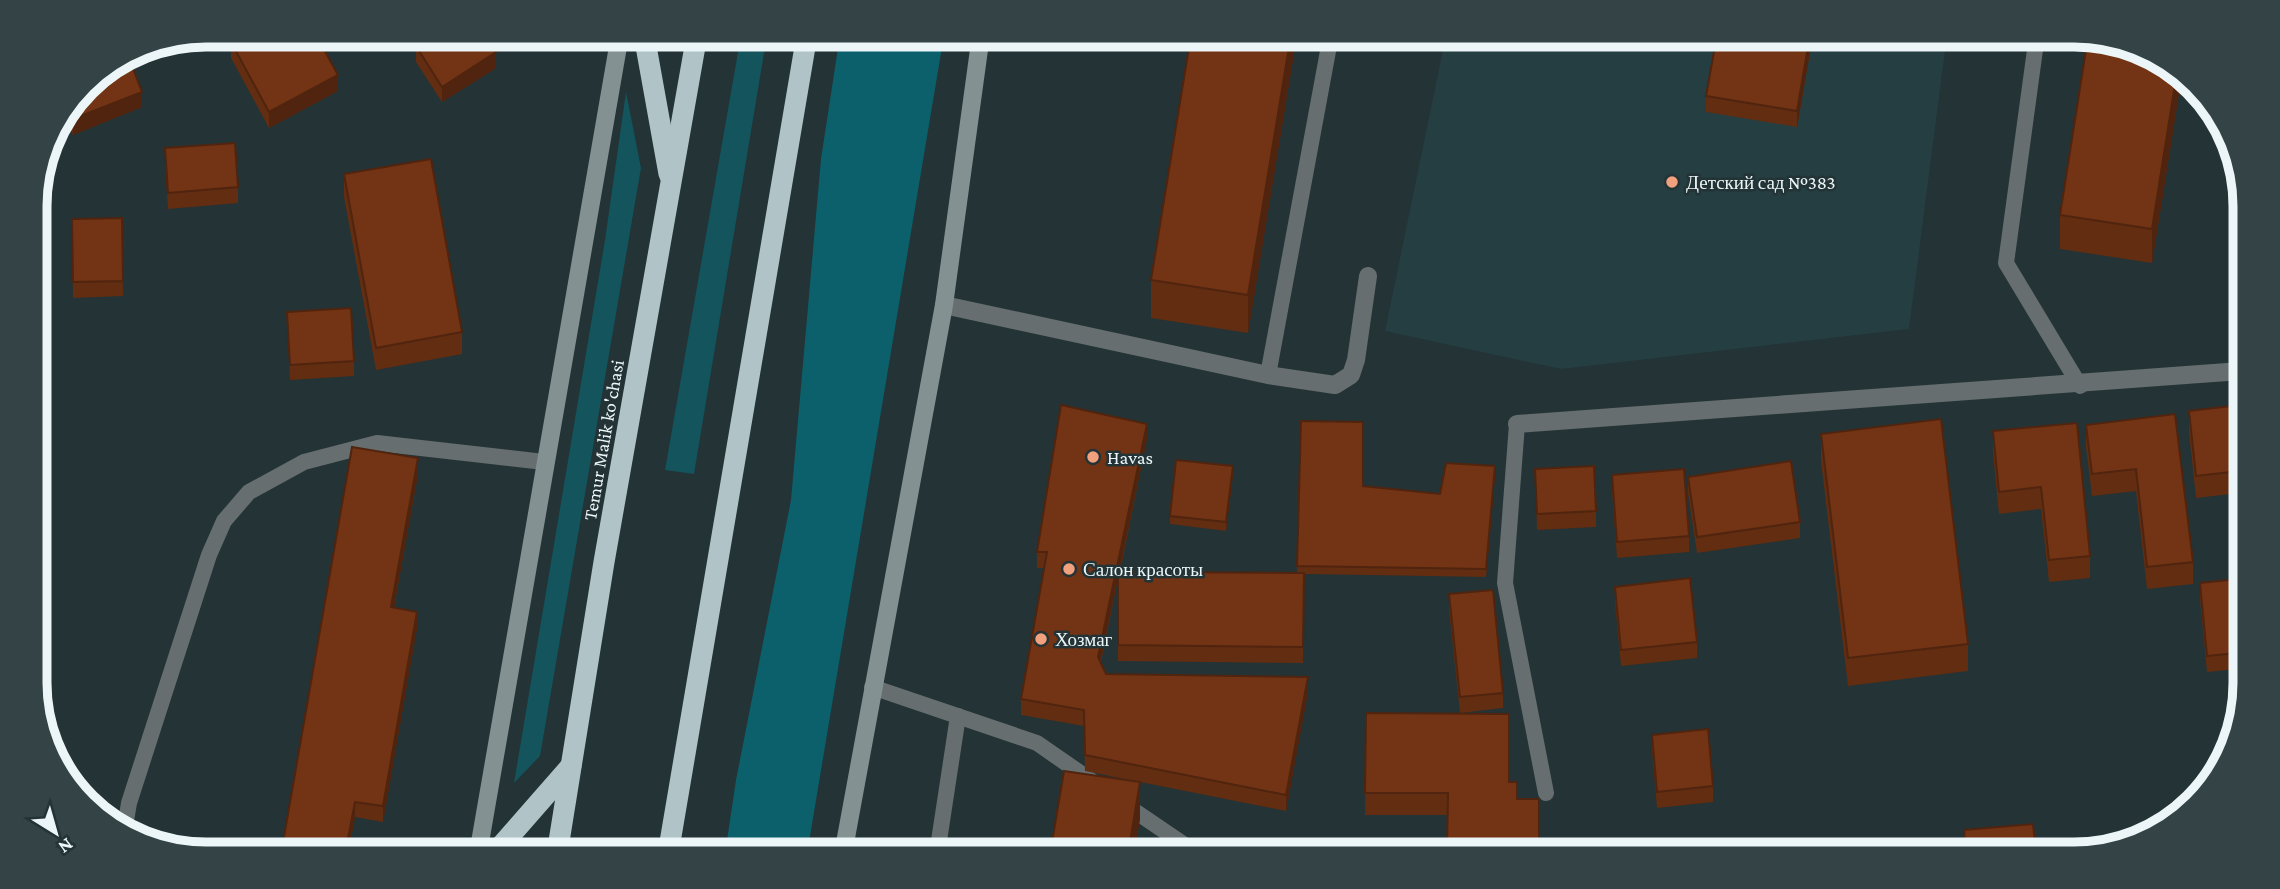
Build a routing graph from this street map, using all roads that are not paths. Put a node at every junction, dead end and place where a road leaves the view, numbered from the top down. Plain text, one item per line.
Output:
1 (1329, 47) edge
2 (2035, 47) edge
3 (618, 48) edge
4 (646, 48) edge
5 (696, 48) edge
6 (805, 48) edge
7 (979, 48) edge
8 (671, 188) junction
9 (1368, 276) dead end
10 (944, 305) junction
11 (2233, 372) edge
12 (1268, 375) junction
13 (2080, 386) junction
14 (1517, 424) joint
15 (544, 462) junction
16 (872, 687) junction
17 (958, 716) junction
18 (572, 764) junction
19 (1546, 793) dead end
20 (126, 820) edge
21 (1180, 841) edge
22 (480, 842) edge
23 (505, 842) edge
24 (559, 842) edge
25 (670, 842) edge
26 (845, 842) edge
27 (939, 842) edge

1 - 12 lane
2 - 13 lane
3 - 15 street
4 - 8 highway
5 - 8 highway, Temur Malik ko'chasi
6 - 25 highway
7 - 10 street
8 - 18 highway, Temur Malik ko'chasi
9 - 12 street
10 - 12 street
10 - 16 street
11 - 13 street
13 - 14 street
14 - 19 lane
15 - 20 lane
15 - 22 street
16 - 17 lane
16 - 26 street
17 - 21 lane
17 - 27 lane
18 - 23 highway
18 - 24 highway, Temur Malik ko'chasi

